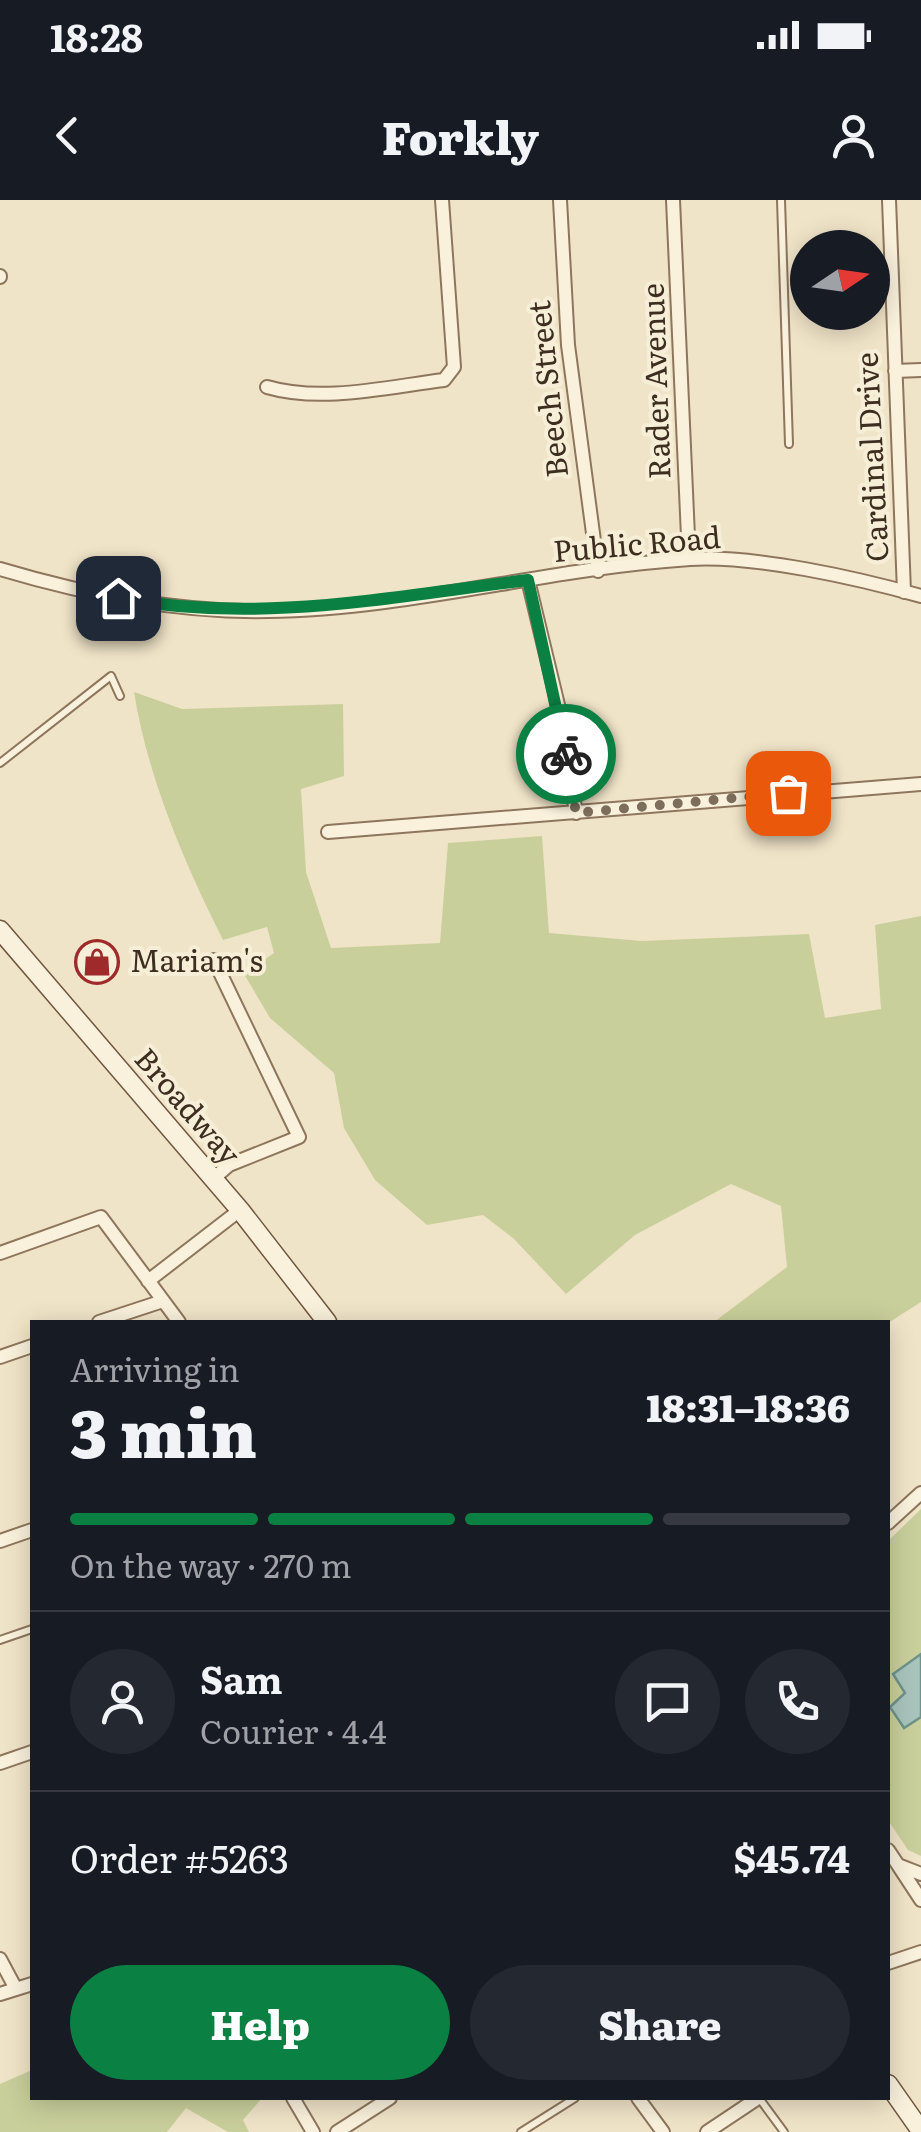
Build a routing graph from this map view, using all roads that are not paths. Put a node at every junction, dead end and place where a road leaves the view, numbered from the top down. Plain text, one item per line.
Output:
1 (442, 200) edge
2 (560, 200) edge
3 (674, 200) edge
4 (780, 200) edge
5 (890, 200) edge
6 (921, 370) edge
7 (895, 371) junction
8 (267, 387) dead end
9 (790, 444) dead end
10 (688, 559) junction
11 (0, 569) edge
12 (598, 571) junction
13 (528, 580) junction
14 (904, 592) junction
15 (921, 596) edge
16 (120, 696) dead end
17 (0, 763) edge
18 (921, 784) edge
19 (576, 813) junction
20 (328, 832) dead end
21 (0, 930) edge
22 (214, 960) dead end
23 (213, 1179) junction
24 (240, 1210) junction
25 (0, 1252) edge
26 (148, 1281) junction
27 (163, 1300) junction
28 (105, 1320) edge
29 (178, 1320) edge
30 (325, 1320) edge
31 (30, 1347) edge
32 (0, 1357) edge
33 (921, 1493) edge
34 (890, 1521) edge
35 (30, 1531) edge
36 (0, 1541) edge
37 (30, 1630) edge
38 (0, 1640) edge
39 (30, 1753) edge
40 (0, 1763) edge
41 (890, 1853) edge
42 (898, 1864) junction
43 (921, 1874) edge
44 (921, 1900) edge
45 (921, 1952) edge
46 (0, 1958) edge
47 (890, 1962) edge
48 (30, 1985) edge
49 (16, 1989) junction
50 (0, 1994) edge
51 (890, 2087) edge
52 (294, 2100) edge
53 (387, 2100) edge
54 (572, 2100) edge
55 (639, 2100) edge
56 (755, 2100) edge
57 (760, 2100) edge
58 (921, 2130) edge
59 (314, 2132) edge
60 (337, 2132) edge
61 (521, 2132) edge
62 (663, 2132) edge
63 (706, 2132) edge
64 (784, 2132) edge

1 - 8 street
2 - 12 street, Beech Street
3 - 10 street, Rader Avenue
4 - 9 lane
5 - 7 street, Cardinal Drive
6 - 7 street
7 - 14 street, Cardinal Drive
10 - 12 street, Public Road
10 - 14 street, Public Road
11 - 13 street, Public Road
12 - 13 street, Public Road
13 - 19 street
14 - 15 street, Public Road
16 - 17 lane
18 - 19 street
19 - 20 street
21 - 23 main road, Broadway
22 - 23 street
23 - 24 main road, Broadway
24 - 26 street
24 - 30 main road, Broadway
25 - 26 street
26 - 27 street
27 - 28 street
27 - 29 street
31 - 32 street
33 - 34 street
35 - 36 street
37 - 38 lane
39 - 40 street
41 - 42 street
42 - 43 street
42 - 44 street
45 - 47 street
46 - 49 street
48 - 49 street
49 - 50 street
51 - 58 main road
52 - 59 street
53 - 60 street
54 - 61 lane
55 - 62 street
56 - 63 street
57 - 64 lane

